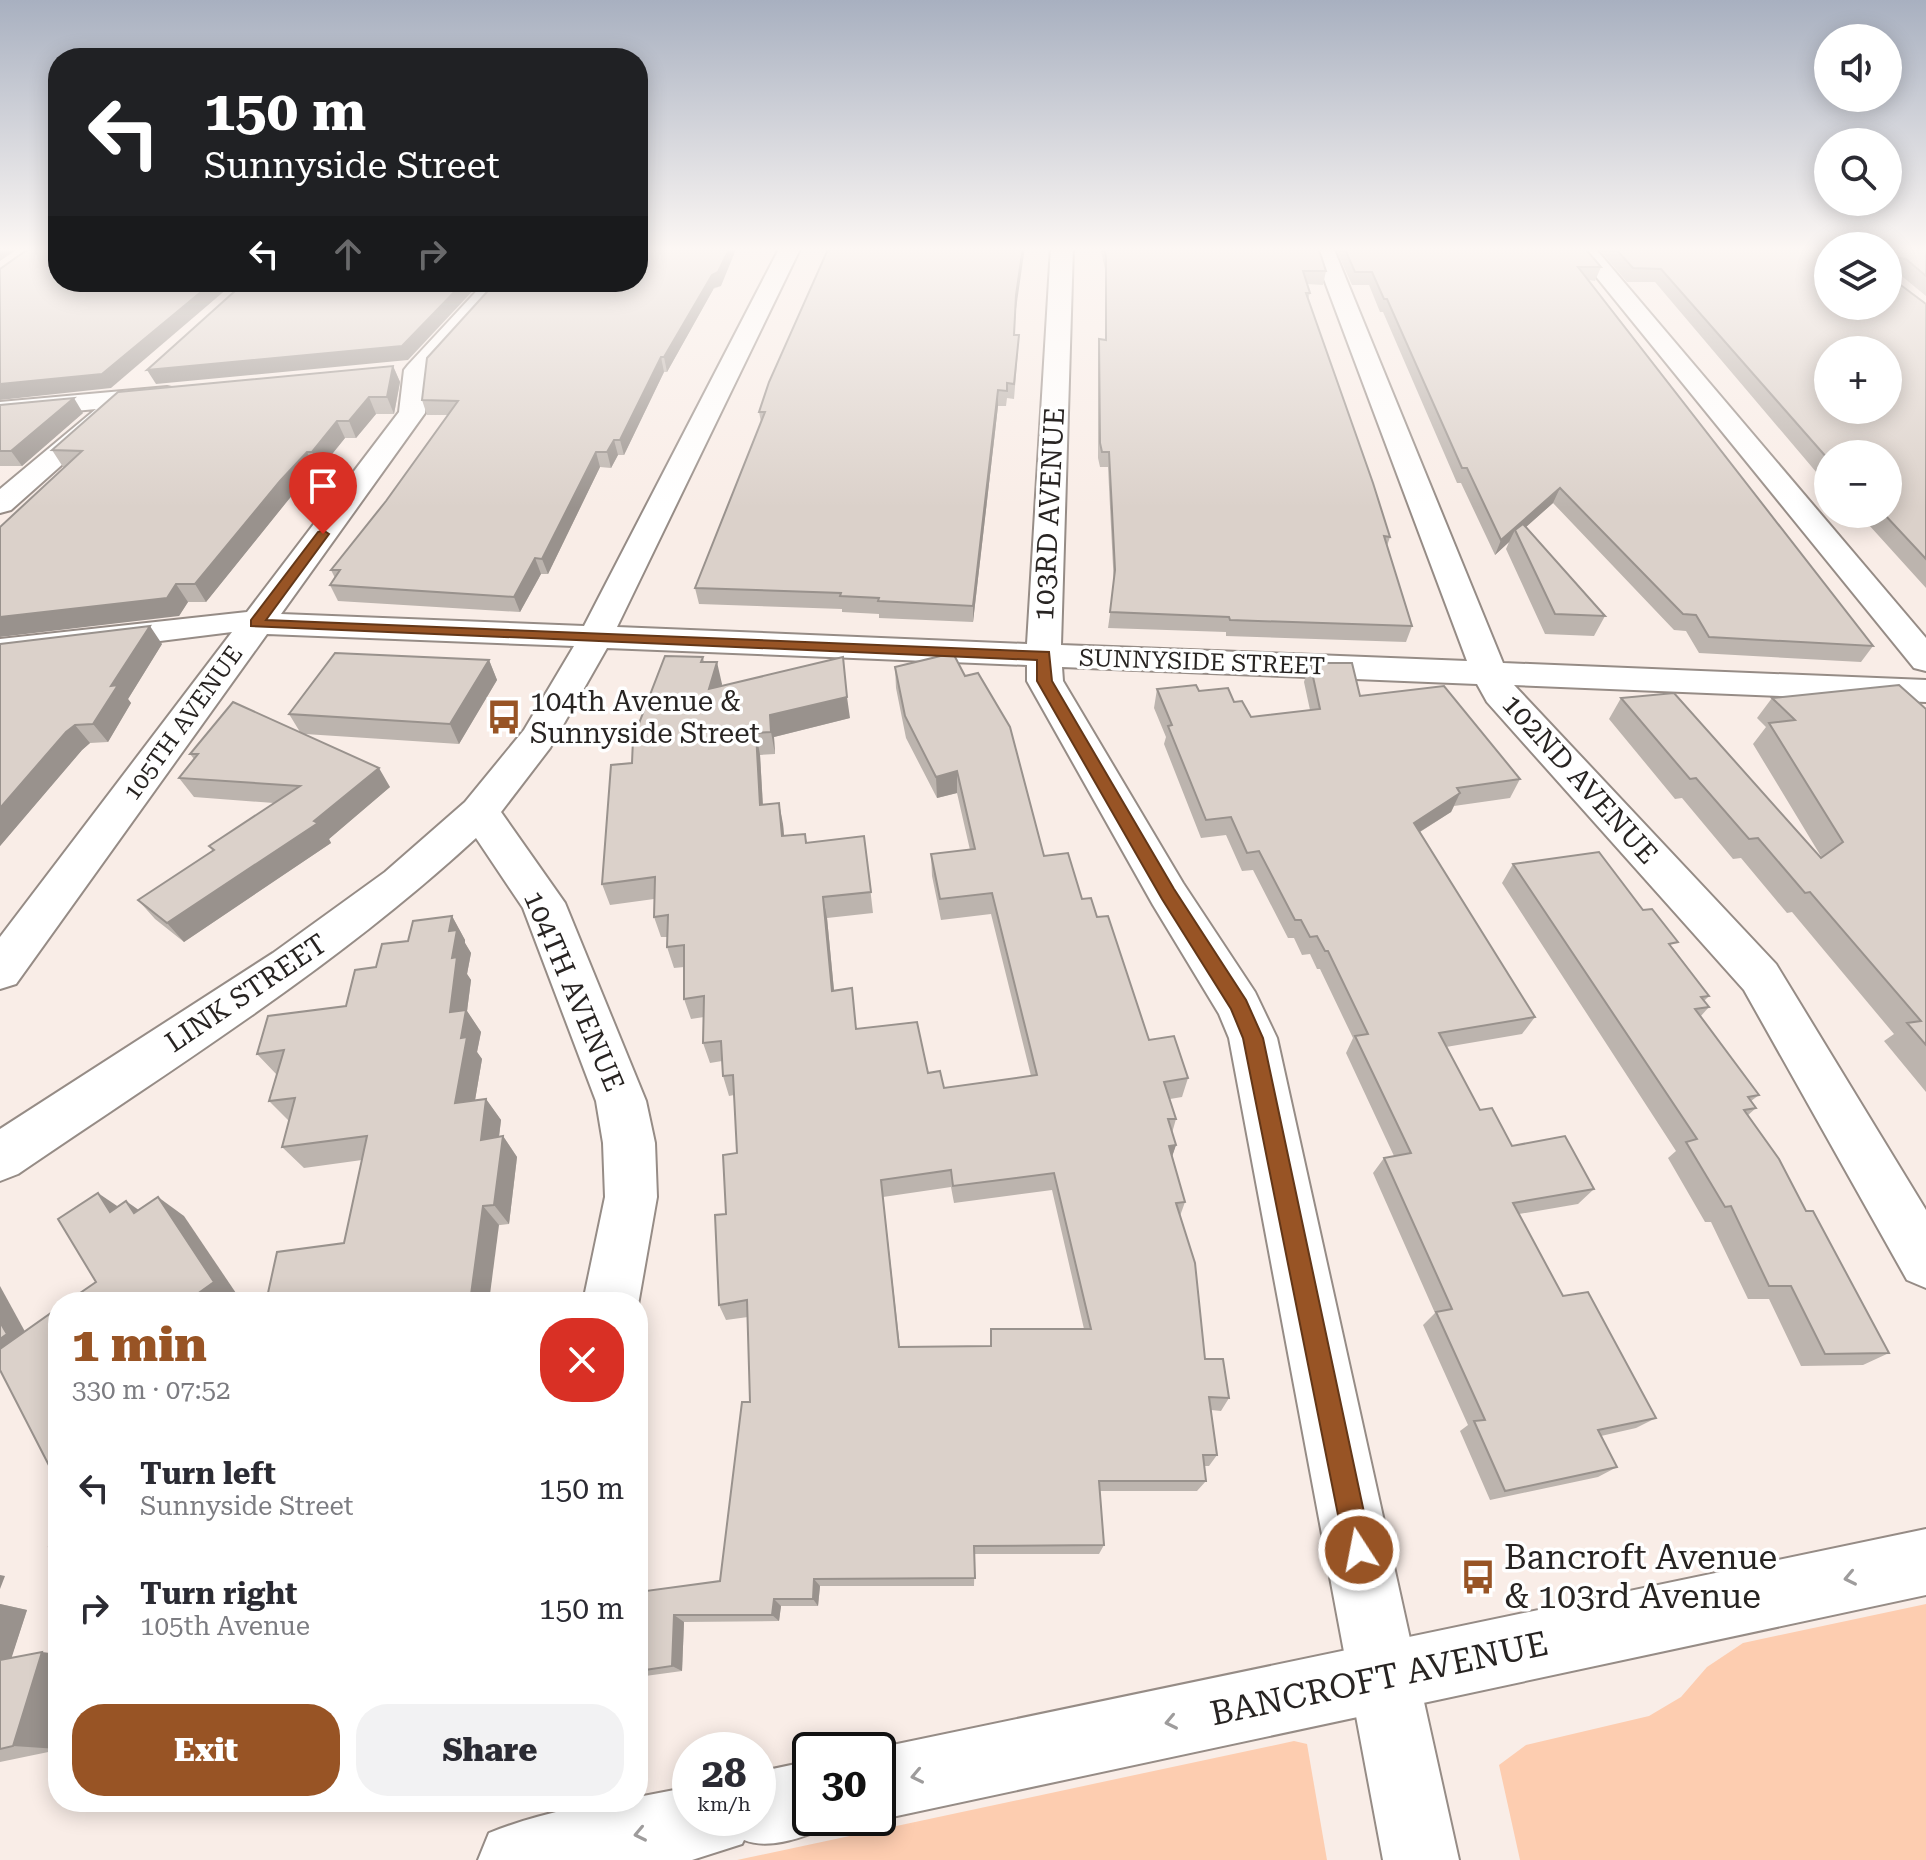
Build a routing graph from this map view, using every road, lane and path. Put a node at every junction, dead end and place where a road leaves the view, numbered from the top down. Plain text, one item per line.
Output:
1 (442, 334) edge
2 (748, 334) edge
3 (1058, 334) edge
4 (1356, 334) edge
5 (1654, 334) edge
6 (151, 372) edge
7 (194, 392) edge
8 (120, 399) junction
9 (0, 410) edge
10 (0, 504) edge
11 (256, 623) junction
12 (596, 638) junction
13 (0, 650) edge
14 (1044, 656) junction
15 (1926, 660) edge
16 (1490, 673) junction
17 (1926, 691) edge
18 (479, 812) junction
19 (0, 971) edge
20 (0, 1157) edge
21 (1926, 1261) edge
22 (613, 1292) edge
23 (1926, 1562) edge
24 (1384, 1676) junction
25 (896, 1780) edge
26 (672, 1827) edge
27 (516, 1860) edge
28 (1421, 1860) edge

1 - 11 street, 105TH AVENUE
2 - 12 street
3 - 14 street, 103RD AVENUE
4 - 16 street, 102ND AVENUE
5 - 15 street
6 - 8 street
7 - 8 street
8 - 9 street
8 - 10 street
11 - 12 street, SUNNYSIDE STREET
11 - 13 street, SUNNYSIDE STREET
11 - 19 street, 105TH AVENUE
12 - 14 street, SUNNYSIDE STREET
12 - 18 street
14 - 16 street, SUNNYSIDE STREET
14 - 24 street, 103RD AVENUE
16 - 17 street, SUNNYSIDE STREET
16 - 21 street, 102ND AVENUE
18 - 20 street, LINK STREET
18 - 22 street, 104TH AVENUE
23 -> 24 street, BANCROFT AVENUE
24 -> 25 street, BANCROFT AVENUE
24 - 28 street, 103RD AVENUE
26 -> 27 street

